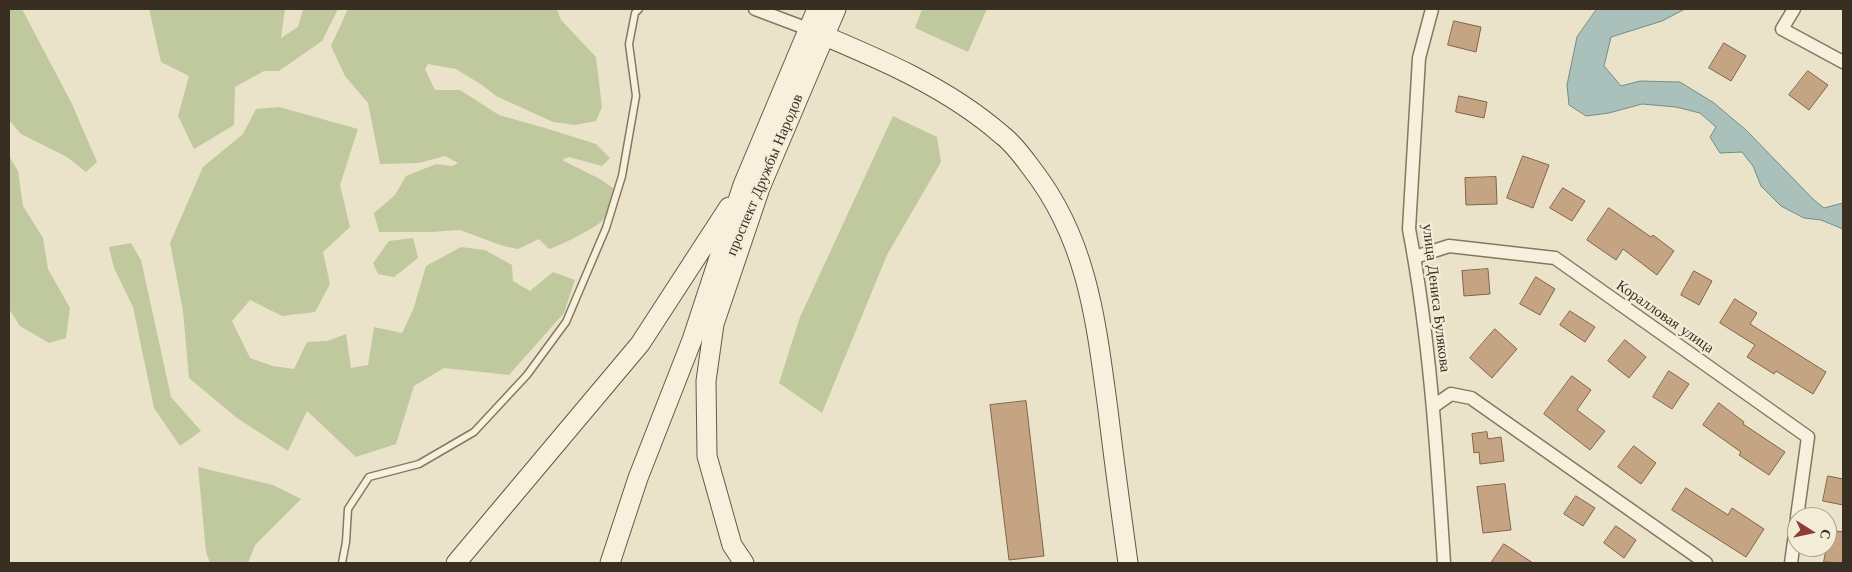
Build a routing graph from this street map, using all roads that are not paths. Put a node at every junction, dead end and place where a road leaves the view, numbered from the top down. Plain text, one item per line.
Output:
1 (639, 9) edge
2 (755, 9) edge
3 (817, 9) edge
4 (836, 9) edge
5 (1432, 9) edge
6 (1794, 9) edge
7 (816, 32) junction
8 (1843, 62) edge
9 (751, 188) junction
10 (1415, 257) junction
11 (1434, 406) junction
12 (1798, 507) edge
13 (342, 563) edge
14 (456, 563) edge
15 (610, 563) edge
16 (744, 563) edge
17 (1128, 563) edge
18 (1444, 563) edge
19 (1706, 563) edge

1 - 13 lane
2 - 7 street
3 - 7 main road, проспект Дружбы Народов
4 - 7 main road, проспект Дружбы Народов
5 - 10 street, улица Дениса Булякова
6 - 8 street
7 - 9 main road, проспект Дружбы Народов
7 - 17 main road
9 - 14 main road
9 - 15 main road, проспект Дружбы Народов
9 - 16 main road
10 - 11 street, улица Дениса Булякова
10 - 12 street, Коралловая улица
11 - 18 street, улица Дениса Булякова
11 - 19 street

